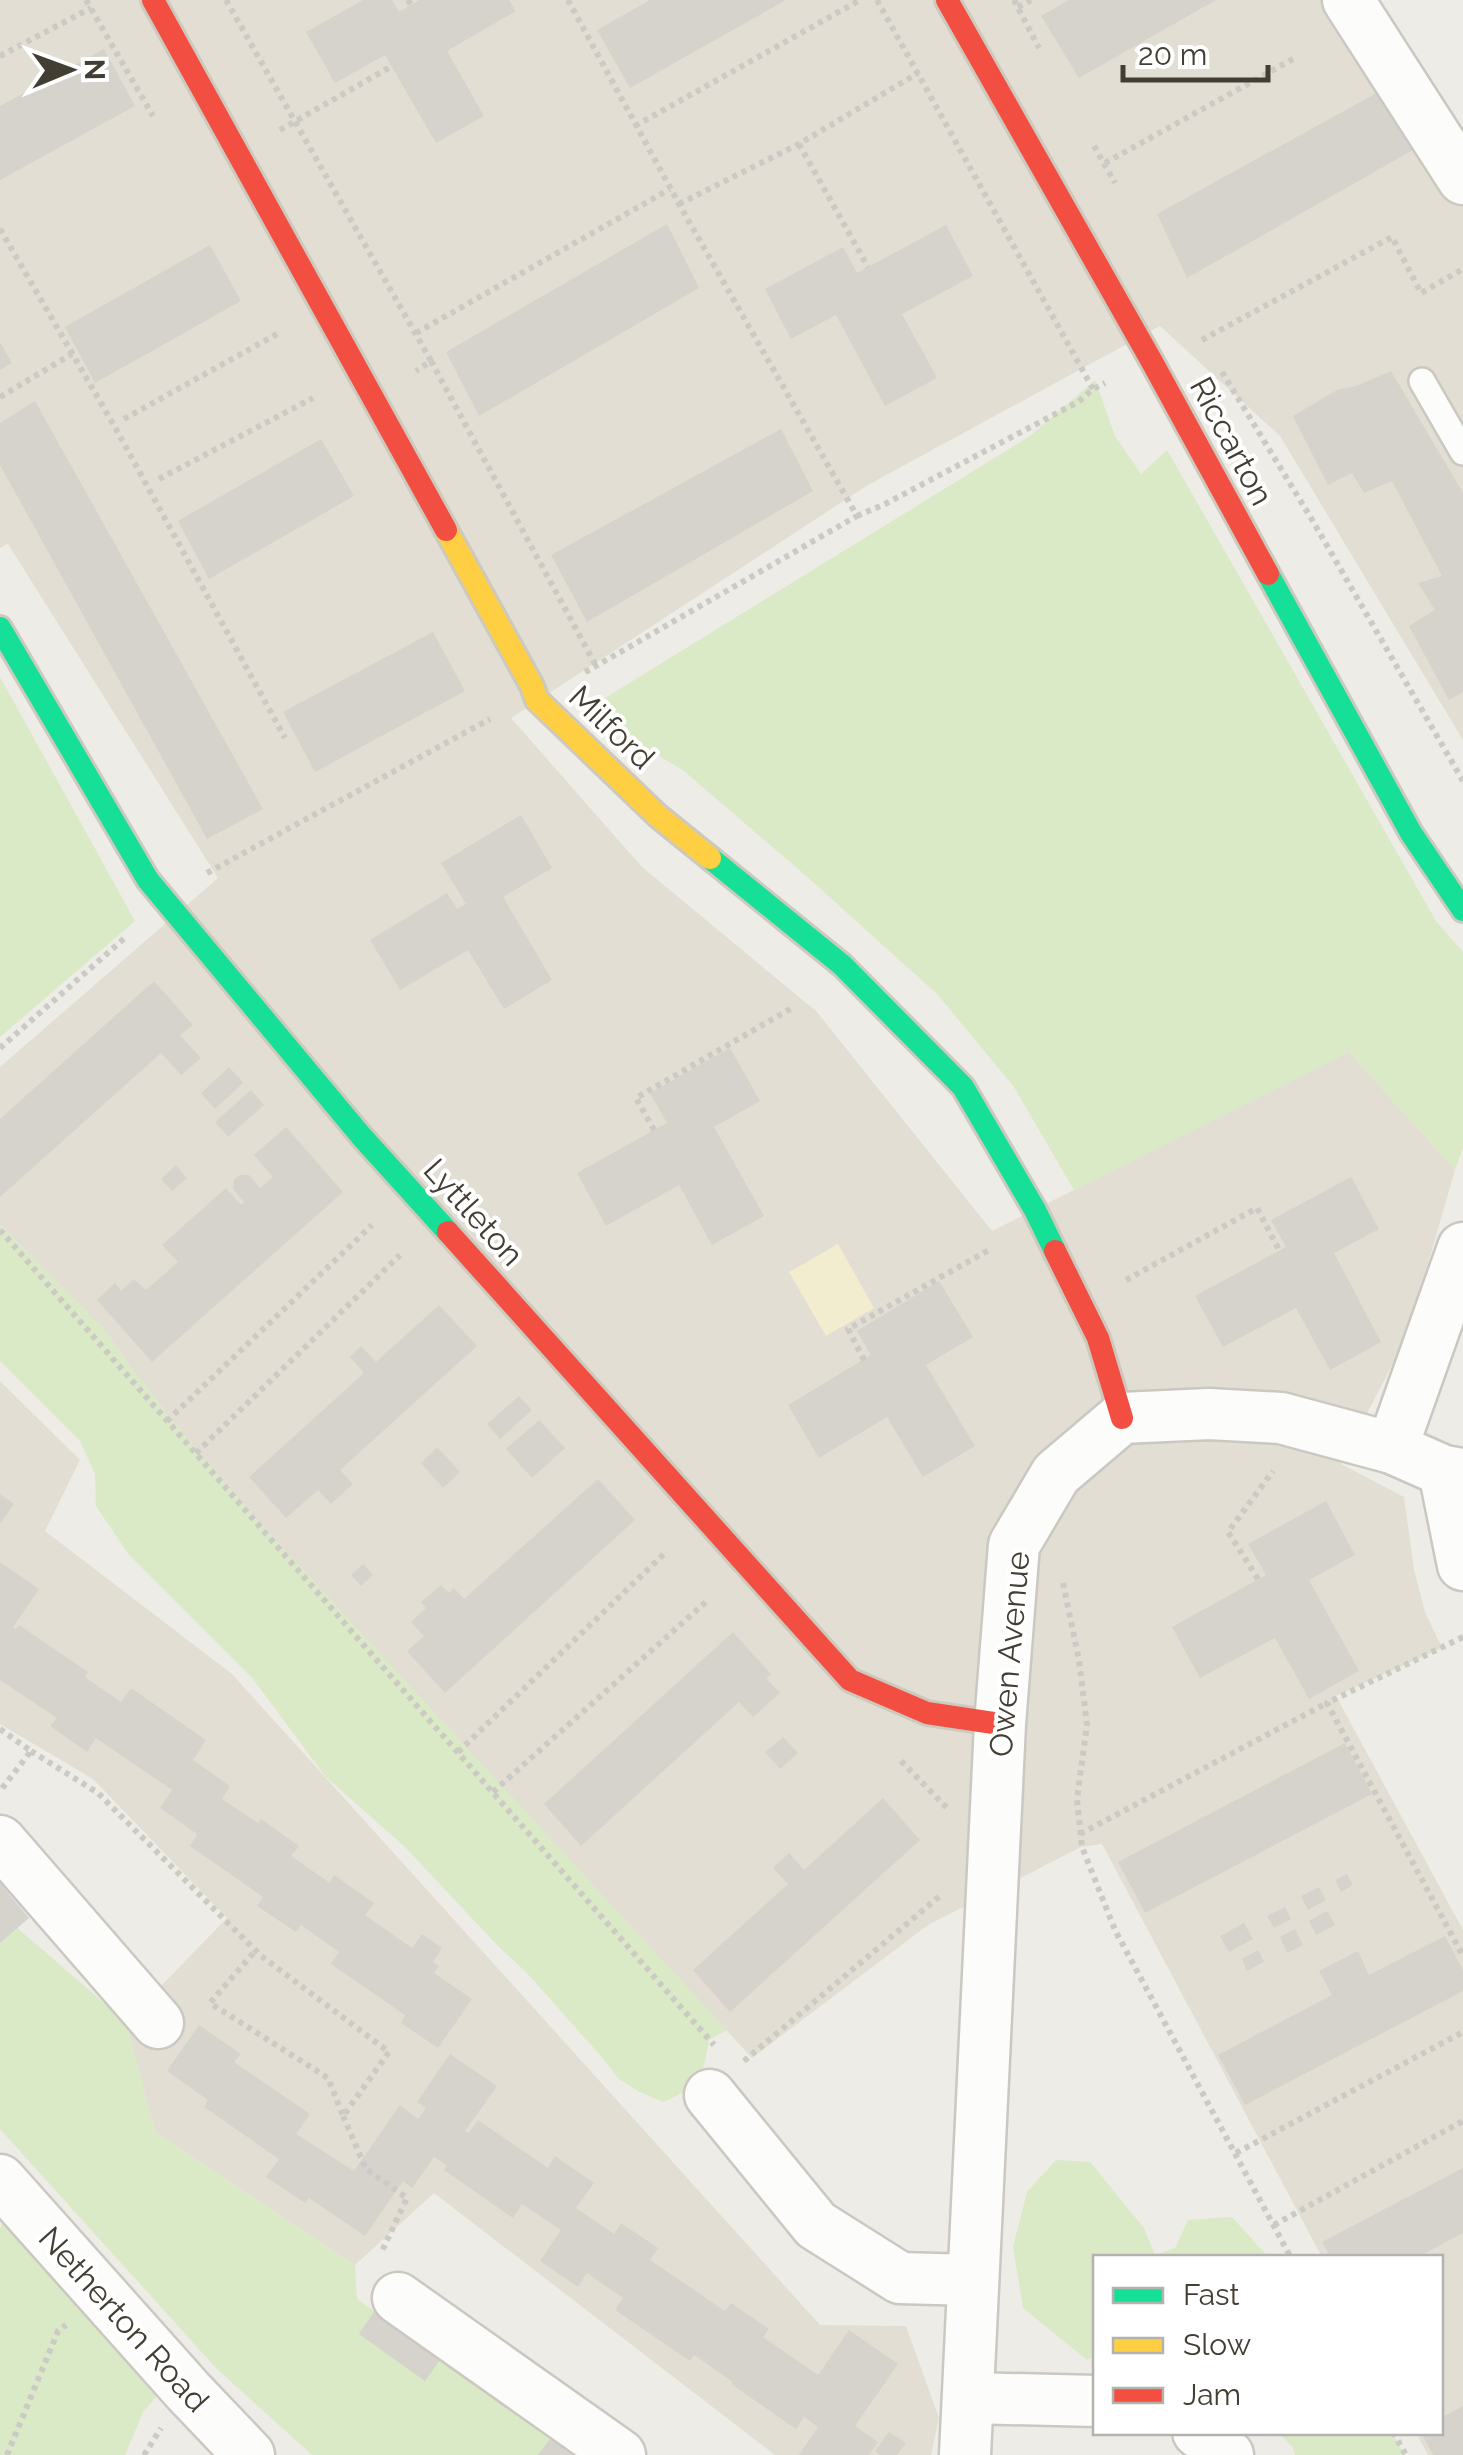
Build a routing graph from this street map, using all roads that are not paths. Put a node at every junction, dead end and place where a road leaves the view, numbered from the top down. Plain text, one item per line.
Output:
1 (153, 0) edge
2 (946, 0) edge
3 (1348, 0) edge
4 (1463, 179) edge
5 (1422, 381) dead end
6 (1463, 452) edge
7 (0, 628) edge
8 (1463, 910) edge
9 (1463, 1248) edge
10 (1122, 1418) junction
11 (1392, 1448) junction
12 (1454, 1472) edge
13 (1463, 1564) edge
14 (1000, 1724) junction
15 (0, 1841) edge
16 (158, 2023) dead end
17 (717, 2076) road end
18 (0, 2180) edge
19 (973, 2280) junction
20 (398, 2298) road end
21 (968, 2398) junction
22 (1093, 2401) edge
23 (1202, 2435) edge
24 (250, 2455) edge
25 (620, 2455) edge
26 (964, 2455) edge
27 (1228, 2455) edge

1 - 10 street, Milford
2 - 8 street, Riccarton
3 - 4 street
5 - 6 lane
7 - 14 street, Lyttleton
9 - 11 street
10 - 11 street
10 - 14 street, Owen Avenue
11 - 12 street
12 - 13 street
14 - 19 street, Owen Avenue
15 - 16 street
17 - 19 street
18 - 24 street, Netherton Road
19 - 21 street, Owen Avenue
20 - 25 street
21 - 22 street
21 - 26 street, Owen Avenue
23 - 27 street

